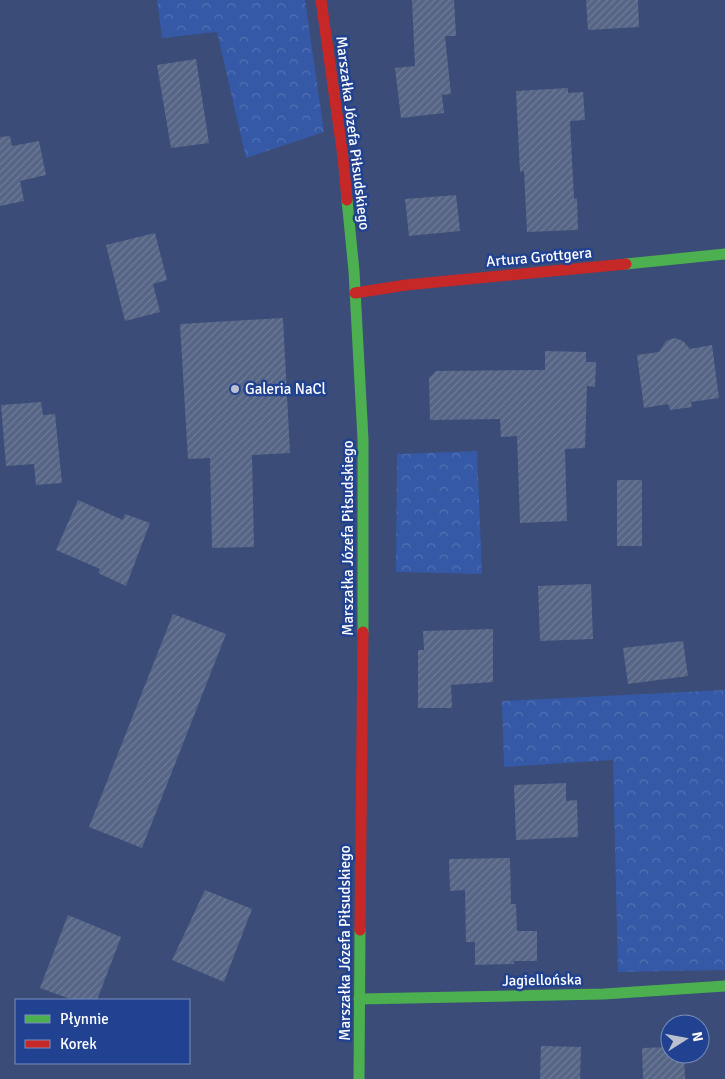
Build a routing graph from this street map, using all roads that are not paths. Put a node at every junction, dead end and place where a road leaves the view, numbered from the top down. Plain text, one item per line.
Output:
1 (321, 0) edge
2 (725, 254) edge
3 (355, 293) junction
4 (725, 986) edge
5 (359, 999) junction
6 (359, 1079) edge

1 - 3 main road, Marszałka Józefa Piłsudskiego
2 - 3 main road, Artura Grottgera
3 - 5 main road, Marszałka Józefa Piłsudskiego
4 - 5 main road, Jagiellońska
5 - 6 main road, Marszałka Józefa Piłsudskiego

